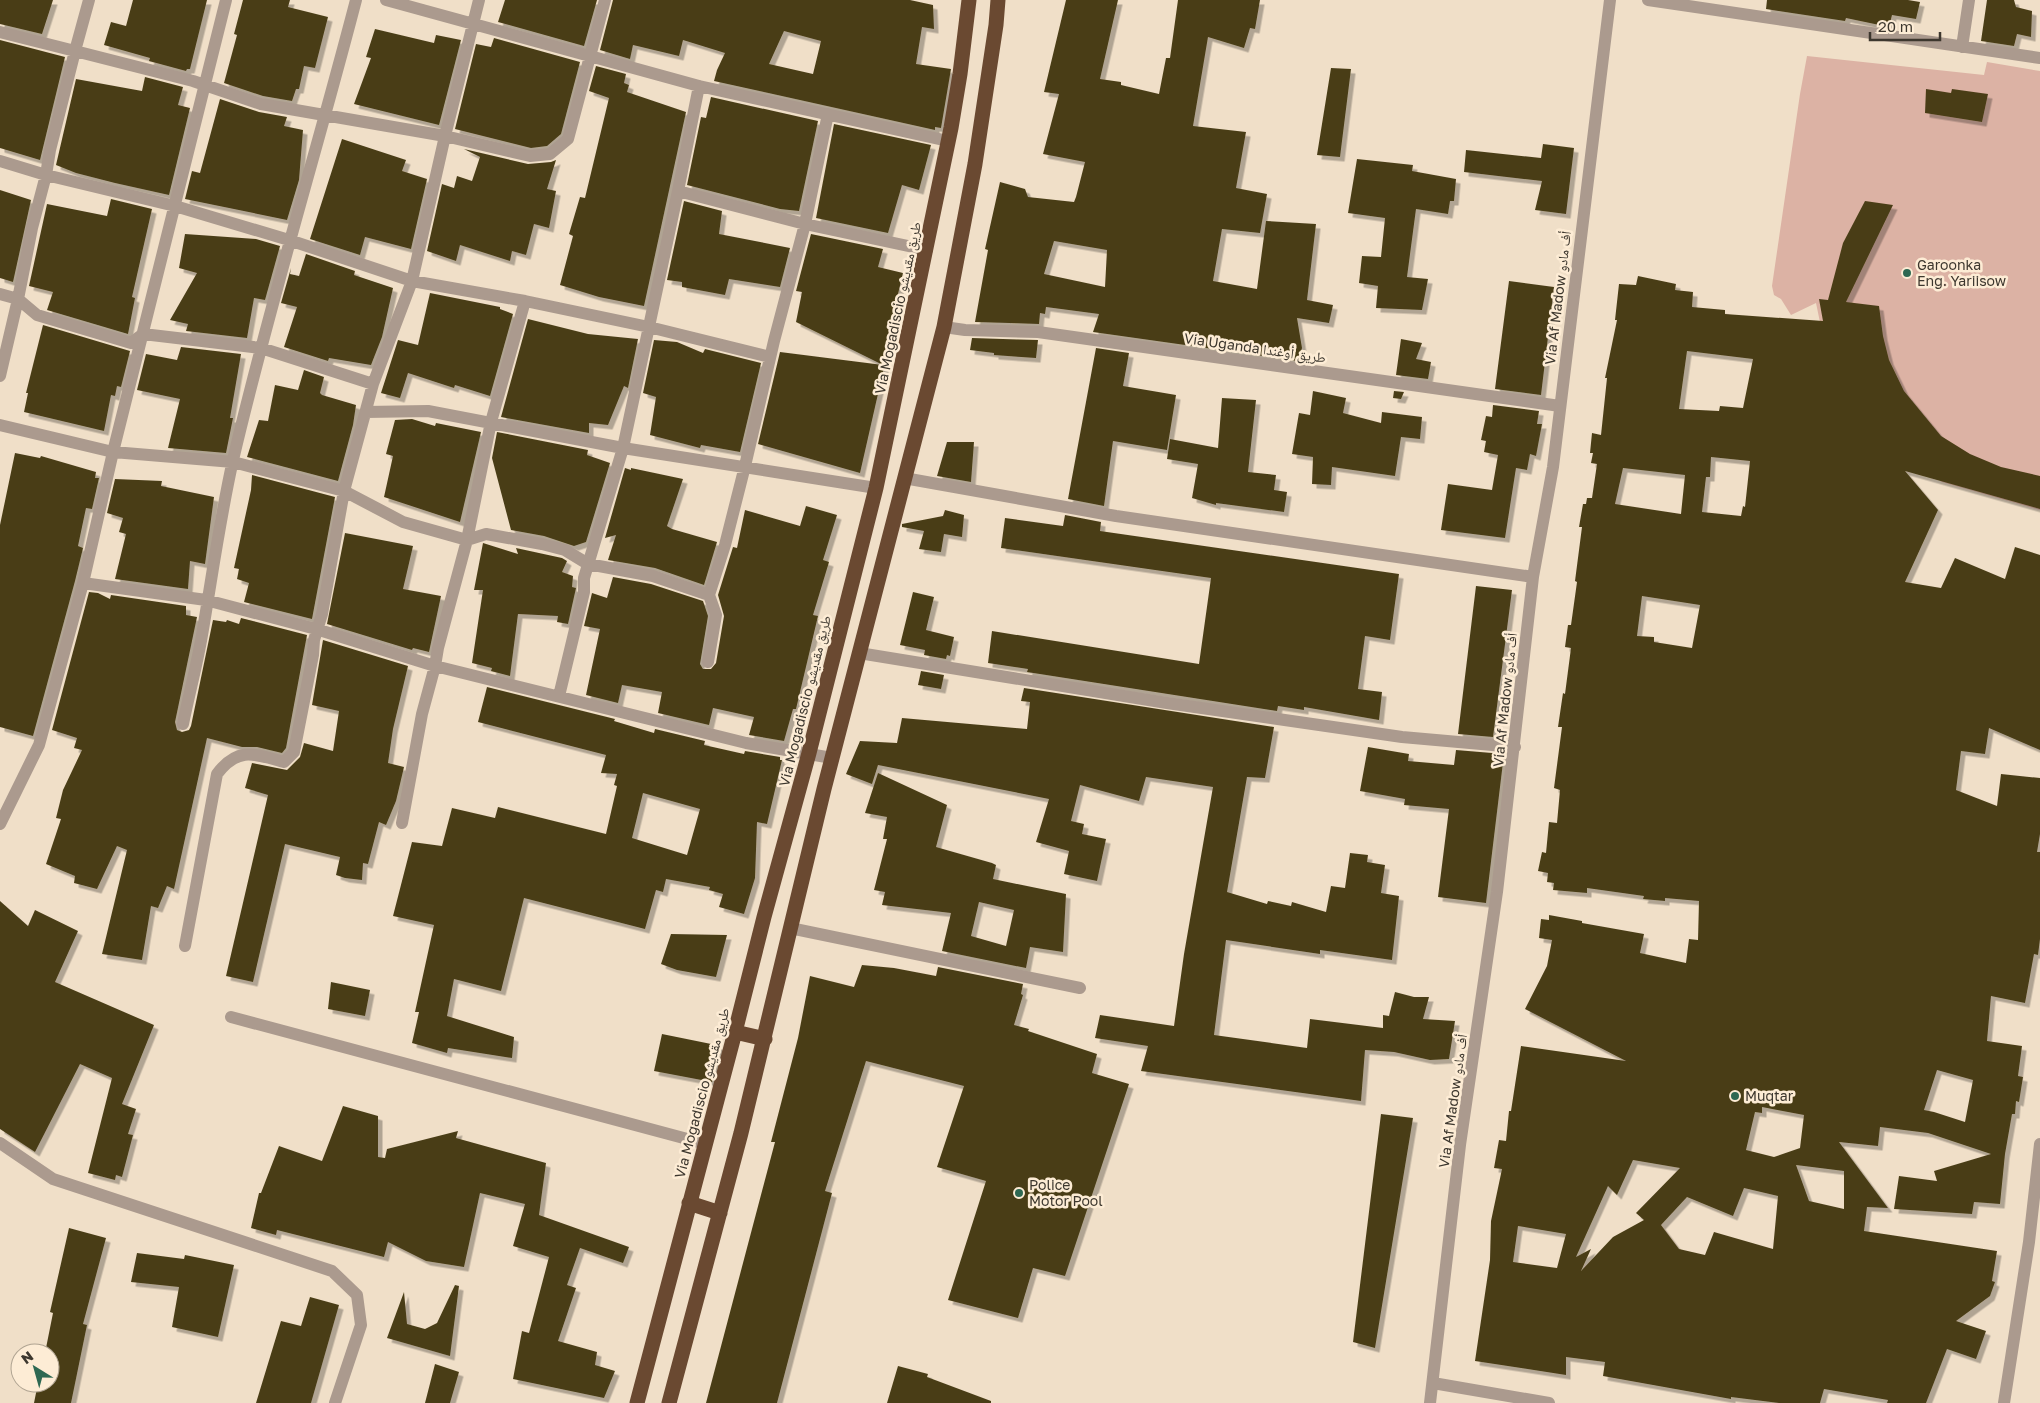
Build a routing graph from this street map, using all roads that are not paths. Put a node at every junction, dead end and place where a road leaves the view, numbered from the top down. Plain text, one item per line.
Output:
1 (89, 0) edge
2 (226, 0) edge
3 (356, 0) edge
4 (386, 0) edge
5 (479, 0) edge
6 (605, 0) edge
7 (969, 0) edge
8 (998, 0) edge
9 (1610, 0) edge
10 (1648, 0) edge
11 (1969, 0) edge
12 (473, 23) junction
13 (0, 32) edge
14 (1962, 47) junction
15 (75, 51) junction
16 (590, 56) junction
17 (2040, 58) edge
18 (205, 86) junction
19 (699, 86) junction
20 (828, 114) junction
21 (326, 115) junction
22 (445, 136) junction
23 (948, 141) junction
24 (0, 161) edge
25 (46, 175) junction
26 (678, 190) junction
27 (175, 206) junction
28 (805, 224) junction
29 (289, 240) junction
30 (927, 250) junction
31 (412, 281) junction
32 (0, 294) edge
33 (18, 299) junction
34 (525, 301) junction
35 (649, 327) junction
36 (944, 327) junction
37 (143, 334) junction
38 (261, 348) junction
39 (770, 357) junction
40 (0, 376) edge
41 (373, 384) junction
42 (1560, 406) junction
43 (366, 412) junction
44 (492, 422) junction
45 (0, 425) edge
46 (623, 448) junction
47 (113, 452) junction
48 (233, 462) junction
49 (745, 466) junction
50 (904, 478) junction
51 (876, 488) junction
52 (344, 491) junction
53 (467, 540) junction
54 (588, 564) junction
55 (1533, 577) junction
56 (83, 583) junction
57 (709, 595) junction
58 (206, 600) junction
59 (316, 629) junction
60 (859, 653) junction
61 (708, 662) dead end
62 (435, 666) junction
63 (559, 696) junction
64 (183, 724) dead end
65 (1514, 747) junction
66 (810, 753) junction
67 (832, 758) junction
68 (402, 823) dead end
69 (0, 824) edge
70 (790, 928) junction
71 (185, 946) dead end
72 (1080, 988) dead end
73 (231, 1017) dead end
74 (735, 1032) junction
75 (765, 1039) junction
76 (0, 1143) edge
77 (706, 1144) junction
78 (2040, 1144) edge
79 (689, 1203) junction
80 (720, 1213) junction
81 (1433, 1383) junction
82 (335, 1403) edge
83 (637, 1403) edge
84 (669, 1403) edge
85 (1430, 1403) edge
86 (1549, 1403) edge
87 (2004, 1403) edge

1 - 15 street
2 - 18 street
3 - 21 street
4 - 12 street
5 - 12 street
6 - 16 street
7 - 23 highway, Via Mogadiscio طريق مقديشو
8 - 36 highway
9 - 42 street, Via Af Madow أف مادو
10 - 14 street
11 - 14 street
12 - 16 street
12 - 22 street
13 - 15 street
14 - 17 street
15 - 18 street
15 - 25 street
16 - 19 street
16 - 22 street
18 - 21 street
18 - 27 street
19 - 20 street
19 - 26 street
20 - 23 street
20 - 28 street
21 - 22 street
21 - 29 street
22 - 31 street
23 - 30 highway, Via Mogadiscio طريق مقديشو
24 - 25 street
25 - 27 street
25 - 33 street
26 - 28 street
26 - 35 street
27 - 29 street
27 - 37 street
28 - 30 street
28 - 39 street
29 - 31 street
29 - 38 street
30 - 51 highway, Via Mogadiscio طريق مقديشو
31 - 34 street
31 - 41 street
32 - 33 street
33 - 37 street
33 - 40 street
34 - 35 street
34 - 44 street
35 - 39 street
35 - 46 street
36 - 42 street, Via Uganda طريق أوغندا
36 - 50 highway
37 - 38 street
37 - 47 street
38 - 41 street
38 - 48 street
39 - 49 street
41 - 43 street
42 - 55 street, Via Af Madow أف مادو
43 - 44 street
43 - 52 street
44 - 46 street
44 - 53 street
45 - 47 street
46 - 49 street
46 - 54 street
47 - 48 street
47 - 56 street
48 - 52 street
48 - 58 street
49 - 51 street
49 - 57 street
50 - 55 street
50 - 60 highway
51 - 66 highway, Via Mogadiscio طريق مقديشو
52 - 53 street
52 - 59 street
53 - 54 street
53 - 62 street
54 - 57 street
54 - 63 street
55 - 65 street, Via Af Madow أف مادو
56 - 58 street
56 - 69 street
57 - 61 street
58 - 59 street
58 - 64 street
59 - 62 street
59 - 71 street
60 - 65 street
60 - 67 highway
62 - 63 street
62 - 68 street
63 - 66 street
65 - 81 street, Via Af Madow أف مادو
66 - 67 street
66 - 74 highway, Via Mogadiscio طريق مقديشو
67 - 70 highway
70 - 72 street
70 - 75 highway
73 - 77 street
74 - 75 highway
74 - 77 highway, Via Mogadiscio طريق مقديشو
75 - 80 highway
76 - 82 street
77 - 79 highway, Via Mogadiscio طريق مقديشو
78 - 87 street
79 - 80 highway
79 - 83 highway, Via Mogadiscio طريق مقديشو
80 - 84 highway
81 - 85 street, Via Af Madow أف مادو
81 - 86 street

